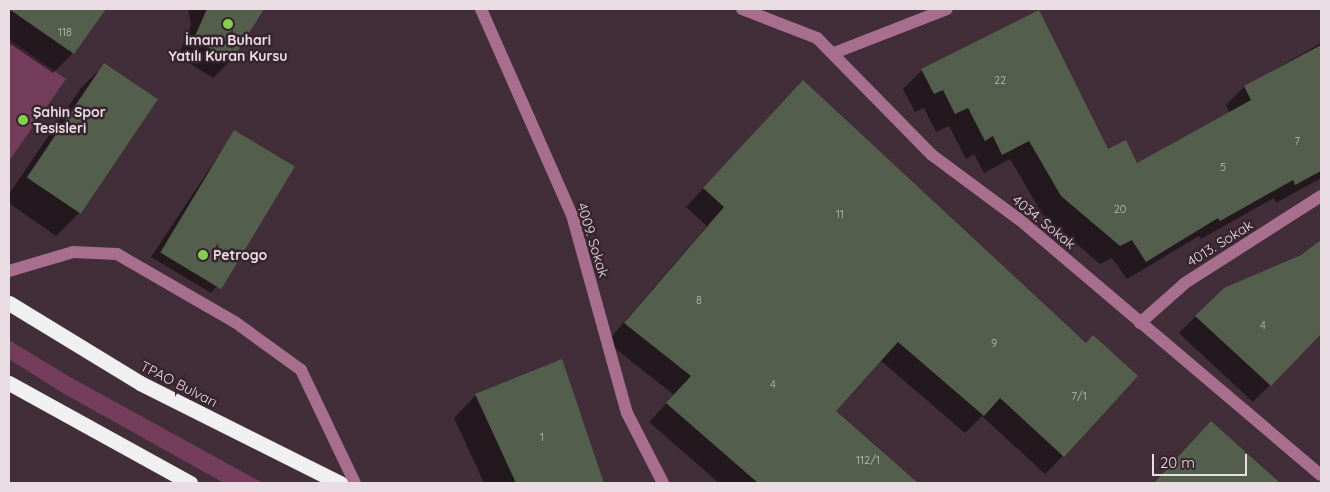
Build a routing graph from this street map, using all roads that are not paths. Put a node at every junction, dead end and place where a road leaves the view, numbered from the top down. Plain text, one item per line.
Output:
1 (480, 9) edge
2 (742, 9) edge
3 (947, 9) edge
4 (834, 53) junction
5 (1321, 196) edge
6 (9, 271) edge
7 (9, 303) edge
8 (1140, 323) junction
9 (9, 383) edge
10 (1321, 475) edge
11 (190, 483) edge
12 (340, 483) edge
13 (355, 483) edge
14 (663, 483) edge

1 - 14 street, 4009. Sokak
2 - 4 street, 4034. Sokak
3 - 4 street
4 - 8 street, 4034. Sokak
5 - 8 street, 4013. Sokak
6 - 13 street
7 - 12 highway, TPAO Bulvarı
8 - 10 street, 4034. Sokak
9 - 11 highway

